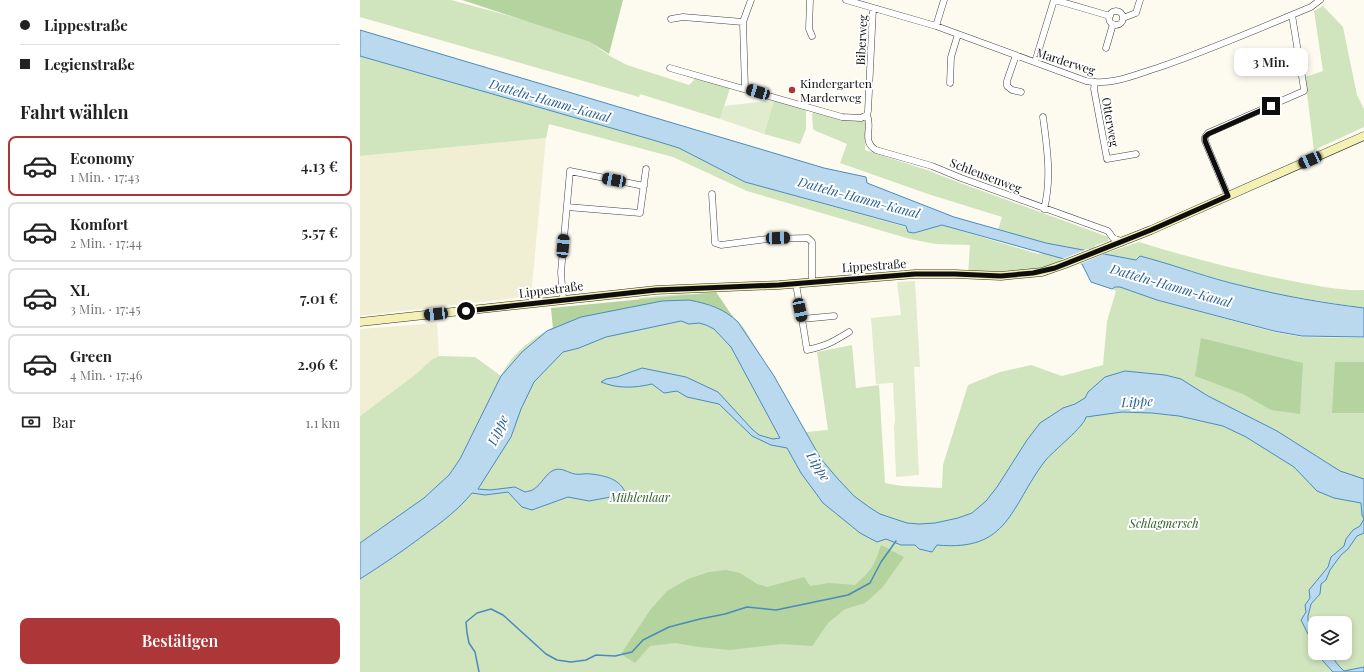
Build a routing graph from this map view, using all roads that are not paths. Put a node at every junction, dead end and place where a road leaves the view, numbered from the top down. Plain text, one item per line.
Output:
1 (751, 0) edge
2 (810, 0) edge
3 (846, 0) edge
4 (944, 0) edge
5 (1054, 0) edge
6 (1140, 0) edge
7 (1320, 0) edge
8 (873, 8) junction
9 (1292, 15) junction
10 (1110, 16) junction
11 (1123, 18) junction
12 (671, 19) dead end
13 (743, 22) junction
14 (1113, 24) junction
15 (936, 26) junction
16 (958, 34) junction
17 (812, 36) dead end
18 (1106, 48) dead end
19 (1016, 55) junction
20 (1035, 62) junction
21 (670, 68) dead end
22 (1095, 82) junction
23 (950, 83) dead end
24 (745, 89) junction
25 (1021, 92) dead end
26 (867, 115) junction
27 (1043, 117) dead end
28 (1364, 136) edge
29 (1136, 154) dead end
30 (646, 169) dead end
31 (644, 186) junction
32 (712, 194) dead end
33 (1228, 196) junction
34 (567, 207) junction
35 (1044, 209) junction
36 (1121, 241) junction
37 (812, 282) junction
38 (796, 284) junction
39 (563, 300) junction
40 (834, 316) dead end
41 (802, 319) junction
42 (360, 322) edge
43 (849, 332) dead end

1 - 13 street
2 - 17 street
3 - 8 street, Marderweg
4 - 15 street
5 - 10 street
5 - 20 street
6 - 11 street
7 - 9 street, Marderweg
8 - 15 street, Marderweg
8 - 26 street, Biberweg
9 - 22 street, Marderweg
9 - 33 street
10 - 11 street
10 - 14 street
11 - 14 street
12 - 13 street
13 - 24 street
14 - 18 street
15 - 16 street, Marderweg
16 - 19 street, Marderweg
16 - 23 street
19 - 20 street, Marderweg
19 - 25 street
20 - 22 street, Marderweg
21 - 24 street
22 - 29 street, Otterweg
24 - 26 street
26 - 35 street, Schleusenweg
27 - 35 street
28 - 33 main road, Lippestraße
30 - 31 street
31 - 34 street
31 - 34 street
32 - 37 street
33 - 36 main road, Lippestraße
34 - 39 street
35 - 36 street, Schleusenweg
36 - 37 main road, Lippestraße
37 - 38 main road, Lippestraße
38 - 39 main road, Lippestraße
38 - 41 street
39 - 42 main road, Lippestraße
40 - 41 street
41 - 43 street

